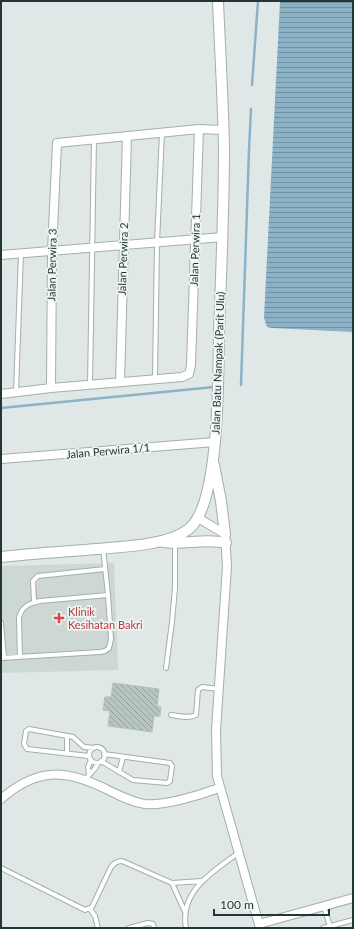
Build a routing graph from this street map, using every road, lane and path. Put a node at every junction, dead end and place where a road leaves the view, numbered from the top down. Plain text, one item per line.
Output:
1 (218, 1) edge
2 (199, 129) junction
3 (223, 130) junction
4 (162, 132) junction
5 (127, 136) junction
6 (94, 139) junction
7 (223, 237) junction
8 (195, 239) junction
9 (157, 242) junction
10 (124, 245) junction
11 (92, 247) junction
12 (52, 251) junction
13 (21, 253) junction
14 (1, 255) edge
15 (155, 379) junction
16 (120, 382) junction
17 (90, 385) junction
18 (51, 388) junction
19 (16, 392) junction
20 (1, 394) edge
21 (215, 442) junction
22 (1, 459) edge
23 (212, 459) junction
24 (198, 518) junction
25 (225, 538) junction
26 (157, 541) junction
27 (174, 544) junction
28 (103, 548) junction
29 (1, 557) edge
30 (105, 569) junction
31 (108, 596) junction
32 (34, 602) junction
33 (1, 623) edge
34 (20, 657) junction
35 (2, 658) edge
36 (166, 668) dead end
37 (219, 689) junction
38 (171, 715) dead end
39 (67, 736) junction
40 (94, 748) junction
41 (67, 754) junction
42 (104, 754) junction
43 (123, 757) junction
44 (90, 758) junction
45 (99, 762) junction
46 (120, 772) junction
47 (87, 777) junction
48 (219, 788) junction
49 (1, 799) edge
50 (238, 853) junction
51 (1, 868) edge
52 (202, 881) junction
53 (172, 883) junction
54 (353, 898) edge
55 (324, 906) junction
56 (90, 909) junction
57 (185, 913) junction
58 (353, 920) edge
59 (259, 926) edge
60 (330, 927) edge
61 (98, 928) edge
62 (130, 928) edge
63 (154, 928) edge
64 (186, 928) edge
65 (323, 928) edge

1 - 3 street, Jalan Batu Nampak (Parit Ulu)
2 - 3 street
2 - 4 street
2 - 8 street, Jalan Perwira 1
3 - 7 street, Jalan Batu Nampak (Parit Ulu)
4 - 5 street
4 - 9 lane
5 - 6 street
5 - 10 street, Jalan Perwira 2
6 - 11 lane
6 - 12 street, Jalan Perwira 3
7 - 8 street
7 - 21 street, Jalan Batu Nampak (Parit Ulu)
8 - 9 street
8 - 15 street, Jalan Perwira 1
9 - 10 street
9 - 15 lane
10 - 11 street
10 - 16 street, Jalan Perwira 2
11 - 12 street
11 - 17 lane
12 - 13 street
12 - 18 street, Jalan Perwira 3
13 - 14 street
13 - 19 lane
15 - 16 street
16 - 17 street
17 - 18 street
18 - 19 street
19 - 20 street
21 - 22 street, Jalan Perwira 1/1
21 - 23 street, Jalan Batu Nampak (Parit Ulu)
23 - 24 street, Jalan Batu Nampak (Parit Ulu)
23 - 25 street
24 - 25 street
24 - 26 street, Jalan Batu Nampak (Parit Ulu)
25 - 27 street
25 - 37 street
26 - 27 street
26 - 28 street, Jalan Batu Nampak (Parit Ulu)
27 - 36 lane
28 - 29 street, Jalan Batu Nampak (Parit Ulu)
28 - 30 lane
30 - 31 lane
30 - 32 lane
31 - 32 lane
31 - 34 lane
32 - 34 lane
33 - 35 lane
34 - 35 lane
37 - 38 lane
37 - 48 street
39 - 40 lane
39 - 41 lane
39 - 41 lane
40 - 42 lane
40 - 44 lane
41 - 44 lane
42 - 43 lane
42 - 45 lane
43 - 46 lane
43 - 46 lane
44 - 45 lane
44 - 47 lane
45 - 46 lane
45 - 47 lane
47 - 48 street
47 - 49 street
48 - 50 street
50 - 52 lane
50 - 59 street
51 - 56 lane
52 - 53 lane
52 - 57 lane
53 - 56 lane
53 - 57 lane
54 - 55 street
55 - 59 street
55 - 60 lane
56 - 61 lane
57 - 64 lane
58 - 60 lane
60 - 65 lane
62 - 63 lane

